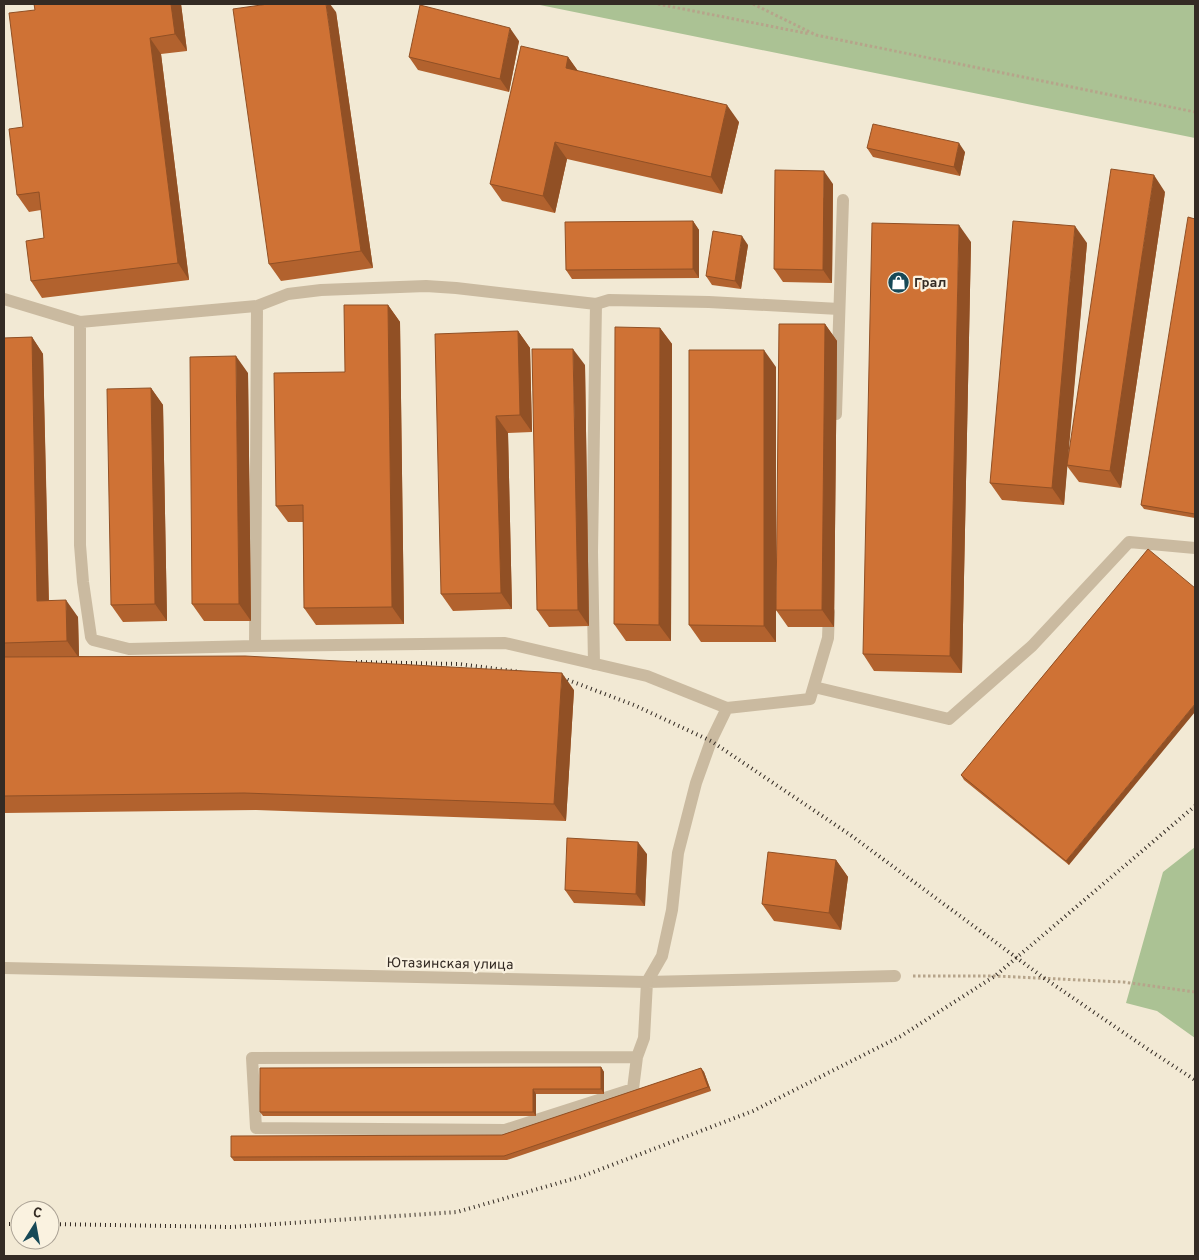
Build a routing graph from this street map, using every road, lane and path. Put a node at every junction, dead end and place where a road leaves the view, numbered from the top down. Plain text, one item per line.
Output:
1 (658, 4) edge
2 (754, 4) edge
3 (816, 35) junction
4 (1195, 112) edge
5 (843, 200) dead end
6 (4, 299) edge
7 (596, 304) junction
8 (257, 306) junction
9 (839, 308) junction
10 (80, 322) junction
11 (835, 428) dead end
12 (1195, 548) edge
13 (829, 598) dead end
14 (255, 646) junction
15 (594, 664) junction
16 (814, 687) junction
17 (727, 708) junction
18 (4, 968) edge
19 (895, 976) joint
20 (647, 982) junction
21 (1195, 992) edge
22 (637, 1057) junction

1 - 3 path
2 - 3 path
3 - 4 path
5 - 9 street
6 - 10 street
7 - 8 street
7 - 9 street
7 - 15 street
8 - 10 street
8 - 14 street
9 - 11 street
10 - 14 street
12 - 16 street
13 - 16 street
14 - 15 street
15 - 17 street
16 - 17 street
17 - 20 street
18 - 20 street, Ютазинская улица
19 - 20 street, Ютазинская улица
19 - 21 path
20 - 22 street
22 - 22 street

